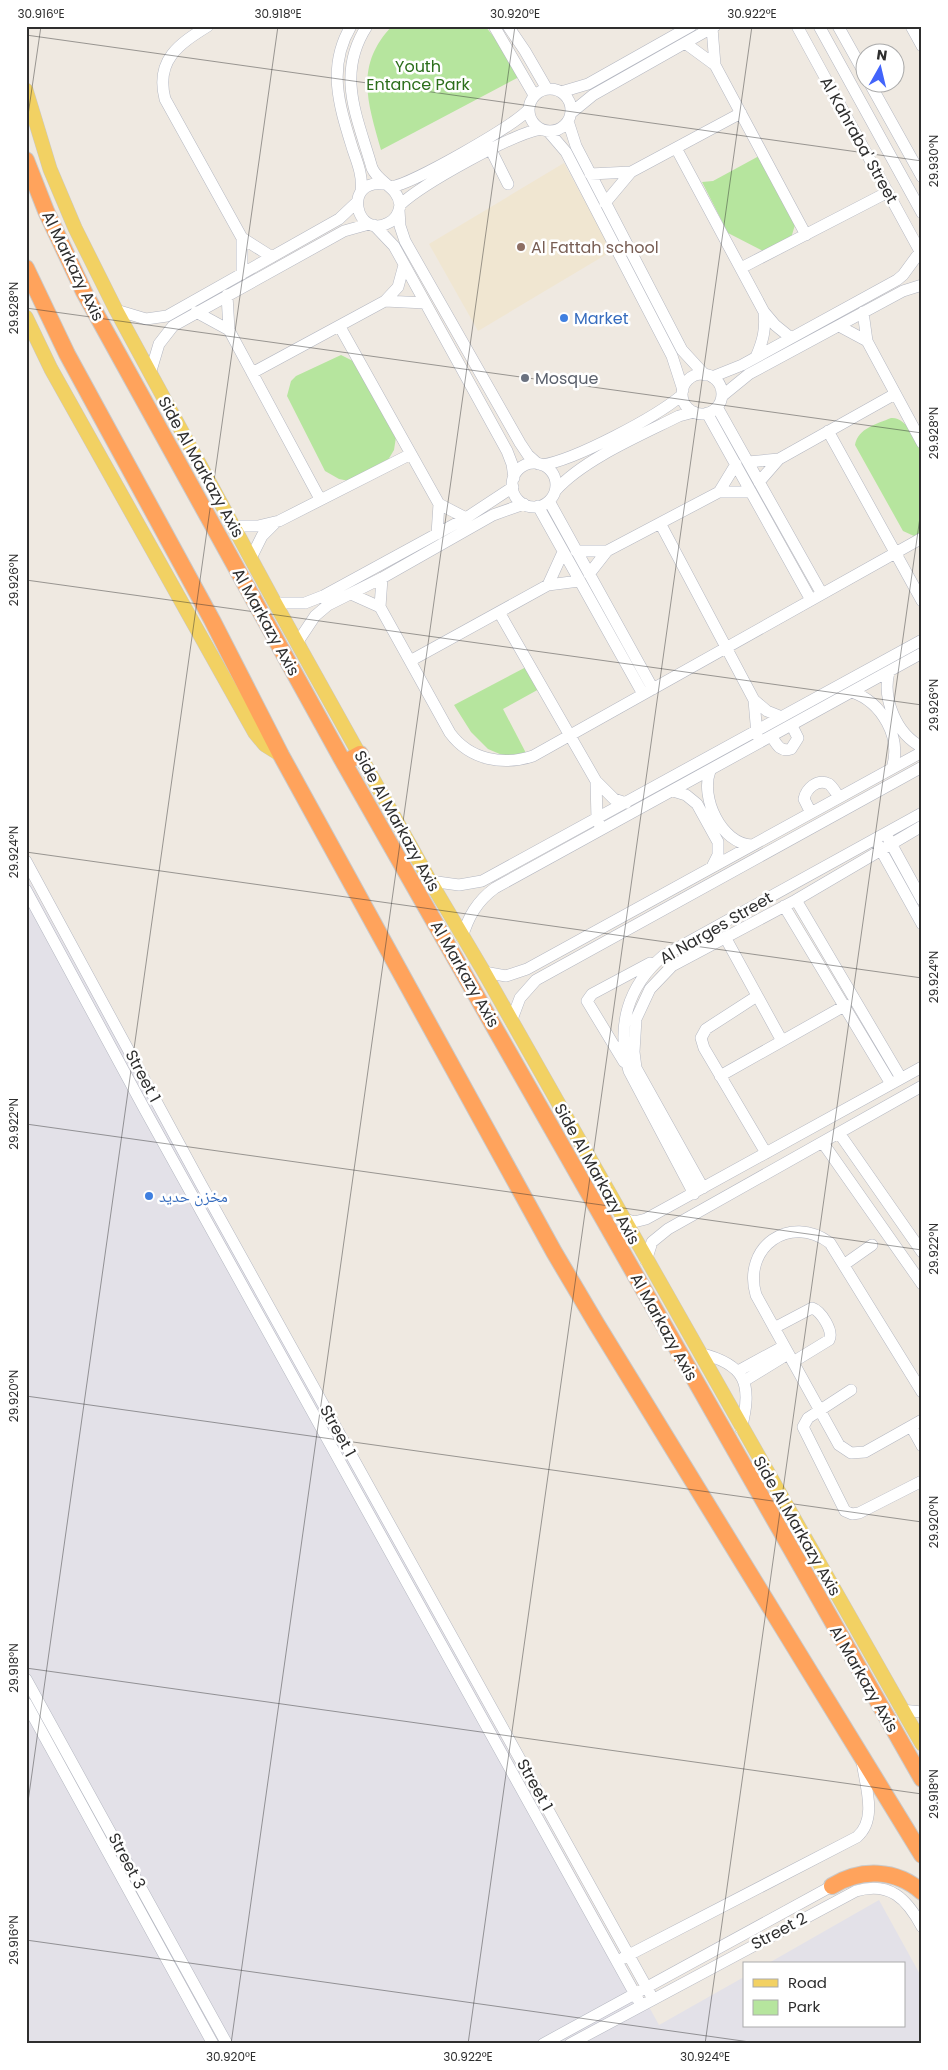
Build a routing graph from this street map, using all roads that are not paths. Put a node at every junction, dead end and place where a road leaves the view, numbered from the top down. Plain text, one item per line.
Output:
1 (208, 26) edge
2 (350, 26) edge
3 (366, 26) edge
4 (494, 26) edge
5 (508, 26) edge
6 (691, 26) edge
7 (797, 26) edge
8 (819, 26) edge
9 (838, 26) edge
10 (713, 27) edge
11 (914, 27) edge
12 (685, 43) junction
13 (922, 46) edge
14 (856, 58) edge
15 (715, 65) junction
16 (547, 89) junction
17 (26, 90) edge
18 (561, 92) junction
19 (875, 92) edge
20 (534, 95) junction
21 (529, 109) junction
22 (741, 113) junction
23 (569, 117) junction
24 (545, 130) junction
25 (883, 142) junction
26 (676, 148) junction
27 (491, 150) junction
28 (866, 152) junction
29 (26, 160) edge
30 (631, 172) junction
31 (590, 174) junction
32 (922, 177) edge
33 (508, 184) dead end
34 (387, 185) junction
35 (888, 192) junction
36 (359, 197) junction
37 (605, 203) junction
38 (399, 207) junction
39 (922, 213) edge
40 (372, 224) junction
41 (806, 235) junction
42 (242, 238) junction
43 (921, 251) edge
44 (272, 257) junction
45 (404, 265) junction
46 (26, 268) edge
47 (741, 268) junction
48 (242, 274) junction
49 (922, 285) edge
50 (227, 295) junction
51 (385, 301) junction
52 (426, 304) junction
53 (116, 310) junction
54 (196, 312) junction
55 (764, 312) junction
56 (863, 312) junction
57 (26, 317) edge
58 (839, 326) junction
59 (340, 327) junction
60 (229, 330) junction
61 (791, 338) junction
62 (867, 341) junction
63 (756, 357) junction
64 (252, 373) junction
65 (150, 374) junction
66 (709, 376) junction
67 (683, 392) junction
68 (895, 394) junction
69 (722, 396) junction
70 (712, 410) junction
71 (694, 412) junction
72 (828, 431) junction
73 (922, 443) edge
74 (411, 454) junction
75 (779, 459) junction
76 (748, 462) junction
77 (540, 464) junction
78 (736, 464) junction
79 (759, 482) junction
80 (513, 483) junction
81 (556, 490) junction
82 (718, 492) junction
83 (751, 492) junction
84 (320, 499) junction
85 (439, 504) junction
86 (524, 504) junction
87 (543, 504) junction
88 (466, 518) junction
89 (279, 520) junction
90 (660, 523) junction
91 (234, 526) junction
92 (438, 534) junction
93 (922, 538) edge
94 (576, 551) junction
95 (607, 551) junction
96 (564, 552) junction
97 (895, 553) junction
98 (251, 558) junction
99 (584, 577) junction
100 (382, 578) junction
101 (548, 585) junction
102 (351, 594) junction
103 (816, 597) junction
104 (922, 601) edge
105 (275, 602) junction
106 (380, 607) junction
107 (499, 612) junction
108 (922, 640) edge
109 (298, 643) junction
110 (726, 648) junction
111 (922, 654) edge
112 (410, 661) junction
113 (889, 672) junction
114 (648, 692) junction
115 (852, 692) junction
116 (754, 700) junction
117 (782, 717) junction
118 (792, 726) junction
119 (755, 732) junction
120 (570, 735) junction
121 (766, 740) junction
122 (922, 747) edge
123 (922, 752) edge
124 (360, 754) junction
125 (281, 755) junction
126 (344, 763) junction
127 (922, 766) edge
128 (892, 768) junction
129 (710, 770) junction
130 (596, 781) junction
131 (673, 791) junction
132 (839, 797) junction
133 (626, 803) junction
134 (810, 813) junction
135 (922, 813) edge
136 (597, 819) junction
137 (922, 826) edge
138 (602, 830) junction
139 (883, 842) junction
140 (752, 845) junction
141 (26, 862) edge
142 (712, 867) junction
143 (430, 881) junction
144 (26, 890) edge
145 (796, 900) junction
146 (922, 900) edge
147 (784, 906) junction
148 (922, 924) edge
149 (725, 937) junction
150 (462, 938) junction
151 (663, 956) junction
152 (484, 972) junction
153 (757, 996) junction
154 (846, 1006) junction
155 (511, 1022) junction
156 (782, 1041) junction
157 (922, 1066) edge
158 (629, 1070) junction
159 (720, 1076) junction
160 (896, 1081) junction
161 (922, 1086) edge
162 (839, 1134) junction
163 (823, 1143) junction
164 (766, 1153) junction
165 (699, 1191) junction
166 (660, 1212) junction
167 (622, 1218) junction
168 (668, 1229) junction
169 (872, 1245) dead end
170 (922, 1252) edge
171 (646, 1261) junction
172 (845, 1264) junction
173 (254, 1280) junction
174 (922, 1284) edge
175 (244, 1286) junction
176 (774, 1328) junction
177 (699, 1353) junction
178 (788, 1354) junction
179 (738, 1370) junction
180 (744, 1381) junction
181 (851, 1390) dead end
182 (922, 1392) edge
183 (818, 1411) junction
184 (922, 1420) edge
185 (912, 1428) junction
186 (741, 1429) junction
187 (922, 1446) edge
188 (922, 1481) edge
189 (450, 1632) junction
190 (438, 1639) junction
191 (26, 1679) edge
192 (26, 1704) edge
193 (901, 1710) junction
194 (922, 1712) edge
195 (922, 1744) edge
196 (860, 1752) junction
197 (922, 1779) edge
198 (922, 1854) edge
199 (832, 1886) joint
200 (922, 1892) edge
201 (922, 1927) edge
202 (630, 1954) junction
203 (617, 1961) junction
204 (647, 1986) junction
205 (635, 1993) junction
206 (653, 1999) junction
207 (641, 2005) junction
208 (213, 2044) edge
209 (227, 2044) edge
210 (543, 2044) edge
211 (570, 2044) edge

1 - 42 street
2 - 36 street
3 - 34 street
4 - 20 street
5 - 16 street
6 - 18 street
7 - 28 street, Al Kahraba' Street
8 - 25 street, Al Kahraba' Street
9 - 14 street
10 - 12 street
10 - 15 street
11 - 13 street
12 - 15 street
12 - 23 street
15 - 22 street
16 - 18 street
16 - 20 street
17 - 53 main road, Side Al Markazy Axis
18 - 23 street
19 - 32 street
20 - 21 street
21 - 24 street
21 - 34 street
22 - 26 street
22 - 41 street
23 - 24 street
23 - 31 street
24 - 27 street
24 - 67 street
25 - 28 street
25 - 39 street, Al Kahraba' Street
26 - 30 street
26 - 47 street
27 - 33 street
27 - 38 street
28 - 35 street, Al Kahraba' Street
29 - 126 highway, Al Markazy Axis
30 - 31 street
30 - 37 street
31 - 37 street
34 - 36 street
34 - 38 street
35 - 41 street
35 - 43 street, Al Kahraba' Street
36 - 40 street
36 - 44 street
37 - 66 street
38 - 40 street
38 - 77 street
40 - 45 street
40 - 50 street
41 - 47 street
42 - 44 street
42 - 48 street
43 - 61 street
44 - 48 street
45 - 51 street
45 - 52 street
46 - 125 highway
47 - 55 street
48 - 53 street
49 - 56 street
50 - 54 street
50 - 60 street
51 - 52 street
51 - 59 street
52 - 80 street
53 - 65 main road, Side Al Markazy Axis
54 - 60 street
54 - 65 street
55 - 61 street
55 - 63 street
56 - 58 street
56 - 62 street
57 - 125 main road
58 - 62 street
58 - 69 street
59 - 64 street
59 - 74 street
60 - 64 street
61 - 63 street
62 - 68 street
63 - 66 street
64 - 84 street
65 - 91 main road, Side Al Markazy Axis
66 - 67 street
66 - 69 street
67 - 71 street
67 - 77 street
68 - 72 street
68 - 73 street
69 - 70 street
70 - 71 street
70 - 76 street
70 - 78 street
71 - 81 street
72 - 75 street
72 - 97 street
74 - 84 street
74 - 85 street
75 - 76 street
75 - 79 street
76 - 79 street
77 - 80 street
77 - 81 street
78 - 82 street
78 - 83 street
79 - 103 street
80 - 86 street
80 - 88 street
81 - 87 street
82 - 83 street
82 - 90 street
83 - 103 street
84 - 89 street
85 - 88 street
85 - 92 street
86 - 87 street
86 - 100 street
87 - 94 street
87 - 96 street
88 - 92 street
89 - 91 street
89 - 98 street
90 - 95 street
90 - 110 street
91 - 98 main road, Side Al Markazy Axis
92 - 105 street
93 - 97 street
94 - 95 street
94 - 99 street
95 - 99 street
96 - 99 street
96 - 101 street
97 - 103 street
97 - 104 street
98 - 105 main road, Side Al Markazy Axis
99 - 101 street
99 - 114 street
100 - 102 street
100 - 106 street
101 - 107 street
102 - 106 street
102 - 109 street
103 - 110 street
105 - 109 main road, Side Al Markazy Axis
106 - 112 street
107 - 112 street
107 - 120 street
108 - 117 street
109 - 124 main road, Side Al Markazy Axis
110 - 114 street
110 - 116 street
111 - 113 street
112 - 120 street
113 - 115 street
113 - 122 street
114 - 120 street
115 - 118 street
115 - 128 street
116 - 117 street
116 - 119 street
117 - 119 street
118 - 121 street
118 - 121 street
119 - 121 street
119 - 133 street
120 - 130 street
121 - 129 street
123 - 128 street
124 - 126 highway
124 - 143 main road, Side Al Markazy Axis
125 - 196 highway
126 - 197 highway, Al Markazy Axis
127 - 155 street
128 - 132 street
129 - 131 street
129 - 140 street
130 - 133 street
130 - 136 street
131 - 138 street
131 - 142 street
132 - 134 street
132 - 134 street
133 - 136 street
134 - 140 street
135 - 139 street, Al Narges Street
136 - 138 street
136 - 143 street
137 - 139 street, Al Narges Street
138 - 150 street
139 - 145 street, Al Narges Street
139 - 146 street
139 - 148 street
139 - 151 street, Al Narges Street
140 - 142 street
141 - 173 street, Street 1
142 - 152 street
143 - 150 main road, Side Al Markazy Axis
144 - 175 street, Street 1
145 - 147 street, Al Narges Street
145 - 160 street
147 - 149 street, Al Narges Street
147 - 154 street
149 - 153 street
149 - 165 street, Al Narges Street
150 - 152 main road, Side Al Markazy Axis
151 - 158 street, Al Narges Street
151 - 158 street
152 - 155 main road, Side Al Markazy Axis
153 - 156 street
153 - 159 street
154 - 156 street
154 - 160 street
155 - 167 main road, Side Al Markazy Axis
156 - 159 street
157 - 160 street
158 - 165 street, Al Narges Street
159 - 164 street
160 - 164 street
161 - 162 street
162 - 163 street
162 - 170 street
163 - 168 street
163 - 174 street
164 - 165 street
165 - 166 street
166 - 167 street
166 - 168 street
167 - 171 main road, Side Al Markazy Axis
168 - 171 street
169 - 172 street
171 - 177 main road, Side Al Markazy Axis
172 - 176 street
172 - 182 street
173 - 175 street
173 - 189 street, Street 1
175 - 190 street, Street 1
176 - 178 street
176 - 178 street
177 - 179 street
177 - 186 main road, Side Al Markazy Axis
178 - 179 street
178 - 180 street
178 - 183 street
179 - 180 street
180 - 186 street
181 - 183 street
183 - 185 street
183 - 188 street
184 - 185 street
185 - 187 street
186 - 193 main road, Side Al Markazy Axis
189 - 190 street
189 - 202 street, Street 1
190 - 203 street, Street 1
191 - 209 street, Street 3
192 - 208 street, Street 3
193 - 194 street
193 - 195 main road, Side Al Markazy Axis
196 - 198 highway
196 - 202 street
199 - 200 highway
199 - 204 street, Street 2
201 - 206 street, Street 2
202 - 203 street
202 - 204 street, Street 1
203 - 205 street, Street 1
204 - 205 street, Street 2
204 - 206 street, Street 1
205 - 207 street, Street 1
205 - 210 street, Street 2
206 - 207 street, Street 2
207 - 211 street, Street 2

